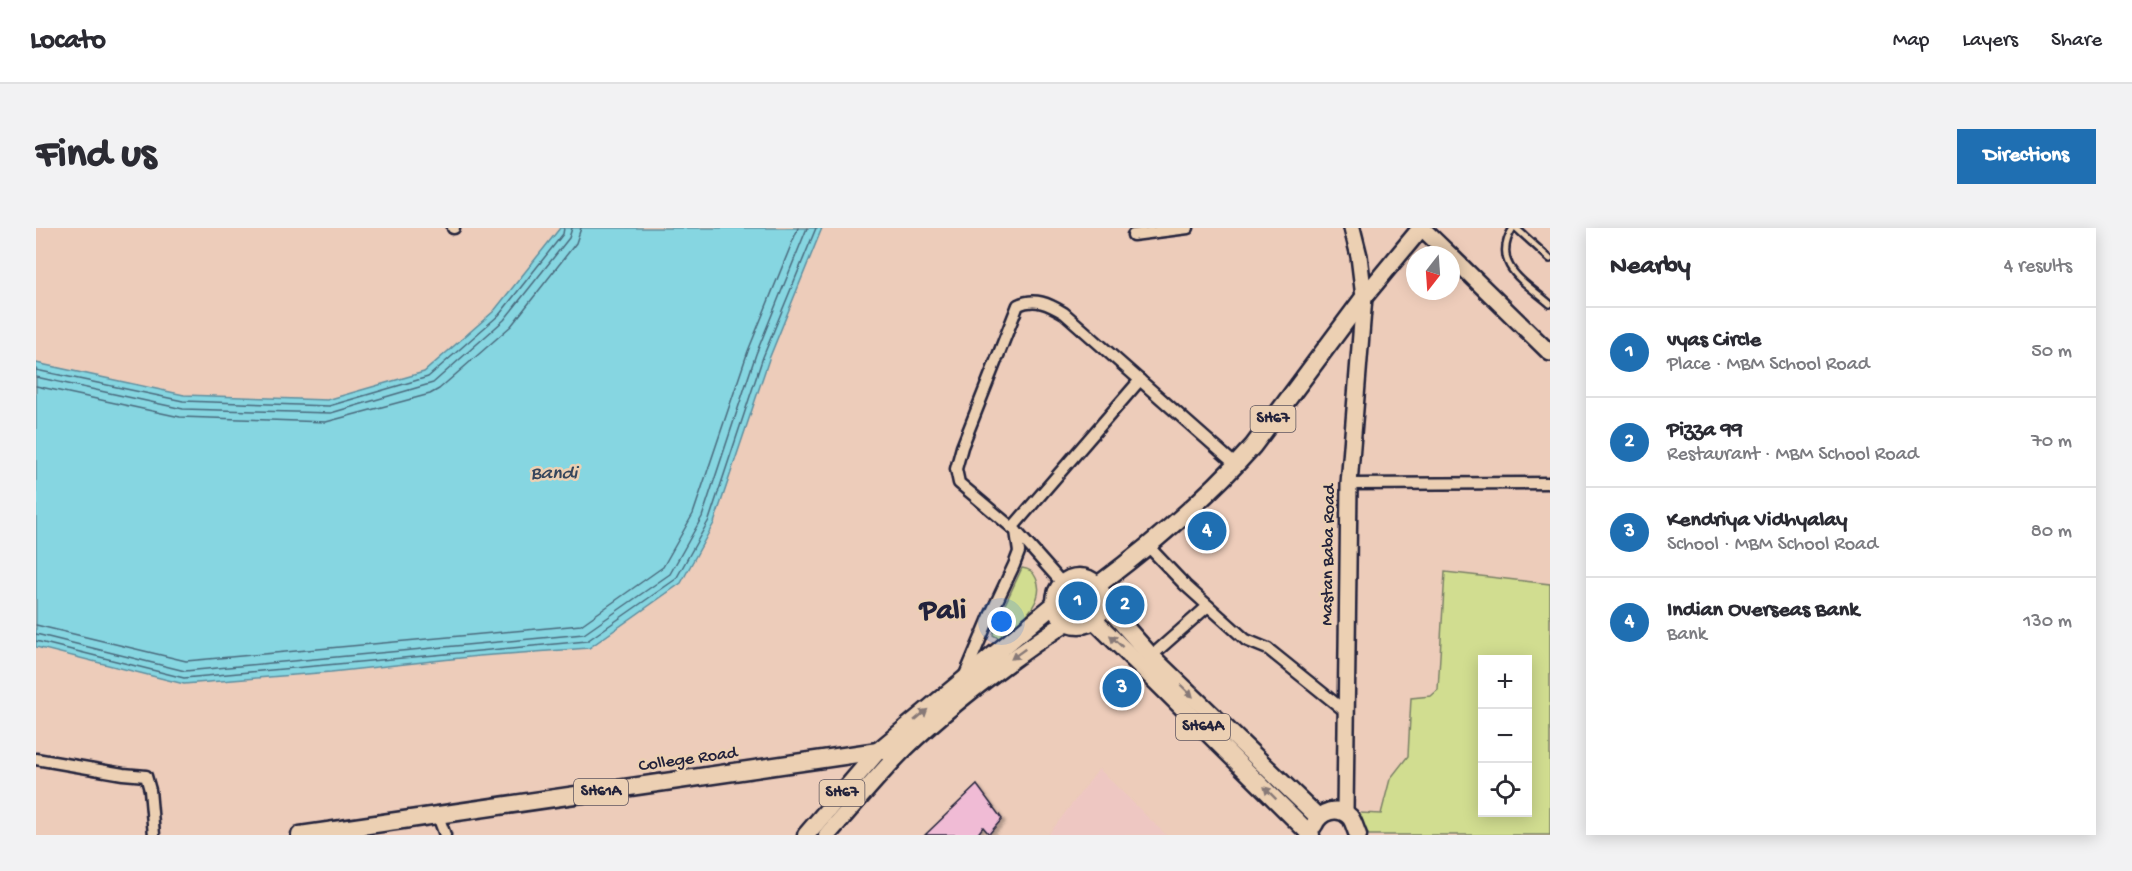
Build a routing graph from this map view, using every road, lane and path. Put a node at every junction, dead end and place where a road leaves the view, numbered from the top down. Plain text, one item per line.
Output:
1 (1188, 228) edge
2 (1352, 228) edge
3 (1421, 228) edge
4 (1515, 228) edge
5 (1164, 230) edge
6 (1133, 235) dead end
7 (1440, 246) edge
8 (1550, 259) edge
9 (1460, 266) edge
10 (1364, 297) junction
11 (1550, 304) edge
12 (1550, 353) edge
13 (1140, 380) junction
14 (1236, 465) junction
15 (1550, 483) edge
16 (1349, 484) junction
17 (1014, 529) junction
18 (1148, 546) junction
19 (1062, 583) junction
20 (1098, 585) junction
21 (1104, 603) junction
22 (1055, 604) junction
23 (1208, 606) junction
24 (1094, 620) junction
25 (1067, 622) junction
26 (1147, 661) junction
27 (964, 679) junction
28 (1345, 711) junction
29 (903, 750) junction
30 (878, 752) junction
31 (36, 759) edge
32 (1345, 813) junction
33 (438, 816) junction
34 (1318, 817) junction
35 (361, 830) edge
36 (1356, 833) edge
37 (154, 835) edge
38 (300, 835) edge
39 (445, 835) edge
40 (806, 835) edge
41 (828, 835) edge
42 (1312, 835) edge

1 - 5 street
2 - 10 street, Mastan Baba Road
3 - 7 street
3 - 10 main road, SH67
4 - 8 lane
4 - 11 lane
5 - 6 street
9 - 12 street
10 - 14 main road, SH67
10 - 16 street, Mastan Baba Road
13 - 14 street
13 - 17 street
13 - 17 street
14 - 18 main road, SH67
15 - 16 street
16 - 28 street, Mastan Baba Road
17 - 19 street
17 - 27 street
18 - 20 main road, SH67
18 - 23 street
19 - 20 main road
19 - 22 main road
20 - 21 main road
21 - 24 main road
21 - 26 main road, SH64A
22 - 25 main road
22 - 27 main road, SH67
23 - 26 street
23 - 28 street
24 - 25 main road, SH67
26 -> 24 main road, SH64A
25 -> 29 main road, SH67
26 -> 34 main road, SH64A
42 -> 26 main road, SH64A
30 -> 27 main road, SH67
28 - 32 street, Mastan Baba Road
29 - 30 main road, College Road / SH61A
29 - 41 main road, SH67
30 - 33 main road, College Road / SH61A
30 - 40 main road, SH67
31 - 37 street
32 - 34 main road
32 - 36 main road
33 - 35 main road, College Road / SH61A
33 - 39 street
34 - 42 main road, SH64A
35 - 38 main road, College Road / SH61A

